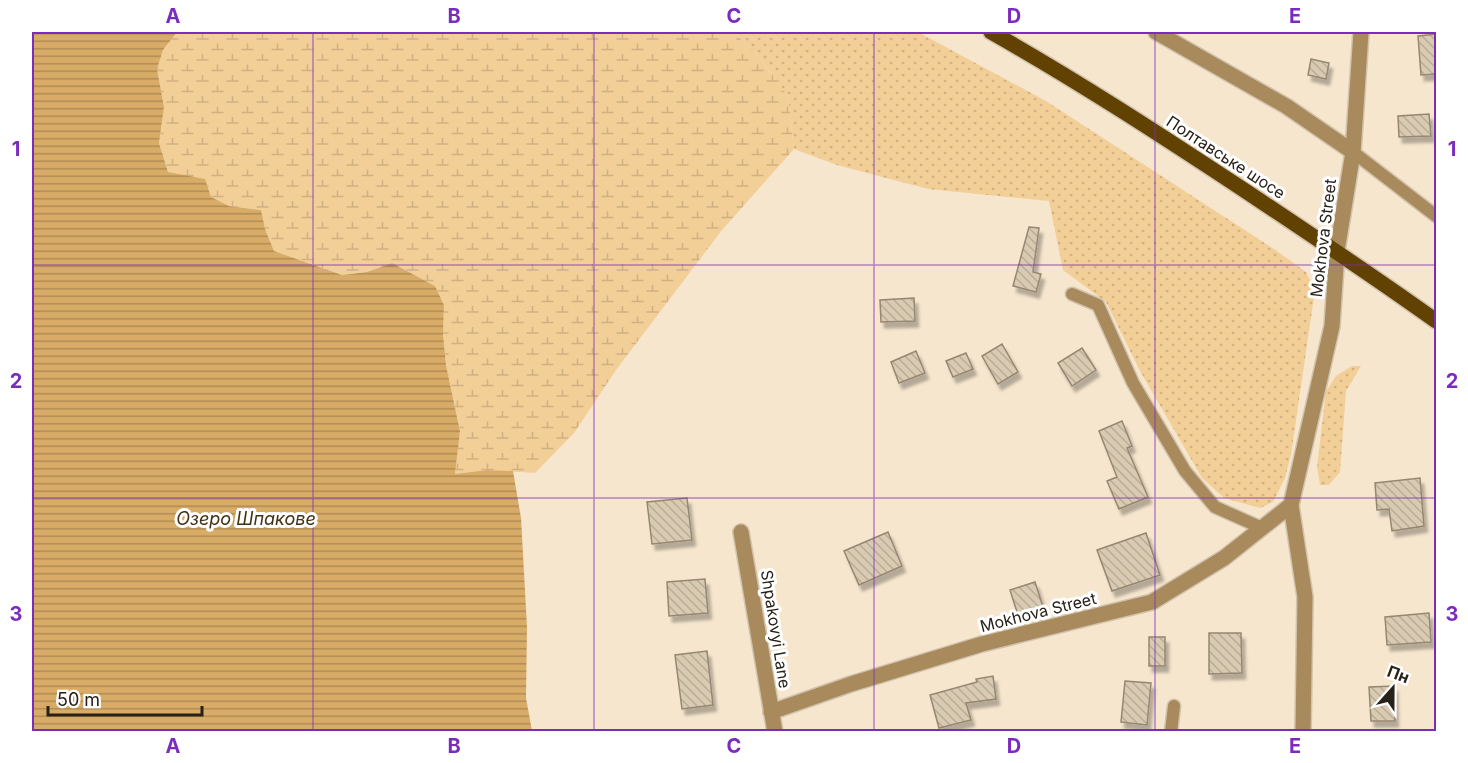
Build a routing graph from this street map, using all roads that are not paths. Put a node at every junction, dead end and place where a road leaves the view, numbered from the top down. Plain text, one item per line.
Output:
1 (991, 32) edge
2 (1156, 32) edge
3 (1360, 32) edge
4 (1353, 152) junction
5 (1437, 216) edge
6 (1337, 251) junction
7 (1071, 294) dead end
8 (1437, 321) edge
9 (1291, 504) junction
10 (1262, 528) junction
11 (741, 532) dead end
12 (1174, 706) dead end
13 (771, 712) junction
14 (775, 732) edge
15 (1171, 732) edge
16 (1303, 732) edge

1 - 6 main road, Полтавське шосе
2 - 4 street
3 - 4 street, Mokhova Street
4 - 5 lane
4 - 6 street, Mokhova Street
6 - 8 main road, Полтавське шосе
6 - 9 street, Mokhova Street
7 - 10 lane
9 - 10 street, Mokhova Street
9 - 16 street, Mokhova Street
10 - 13 street, Mokhova Street
11 - 13 street, Shpakovyi Lane
12 - 15 lane
13 - 14 street, Shpakovyi Lane

